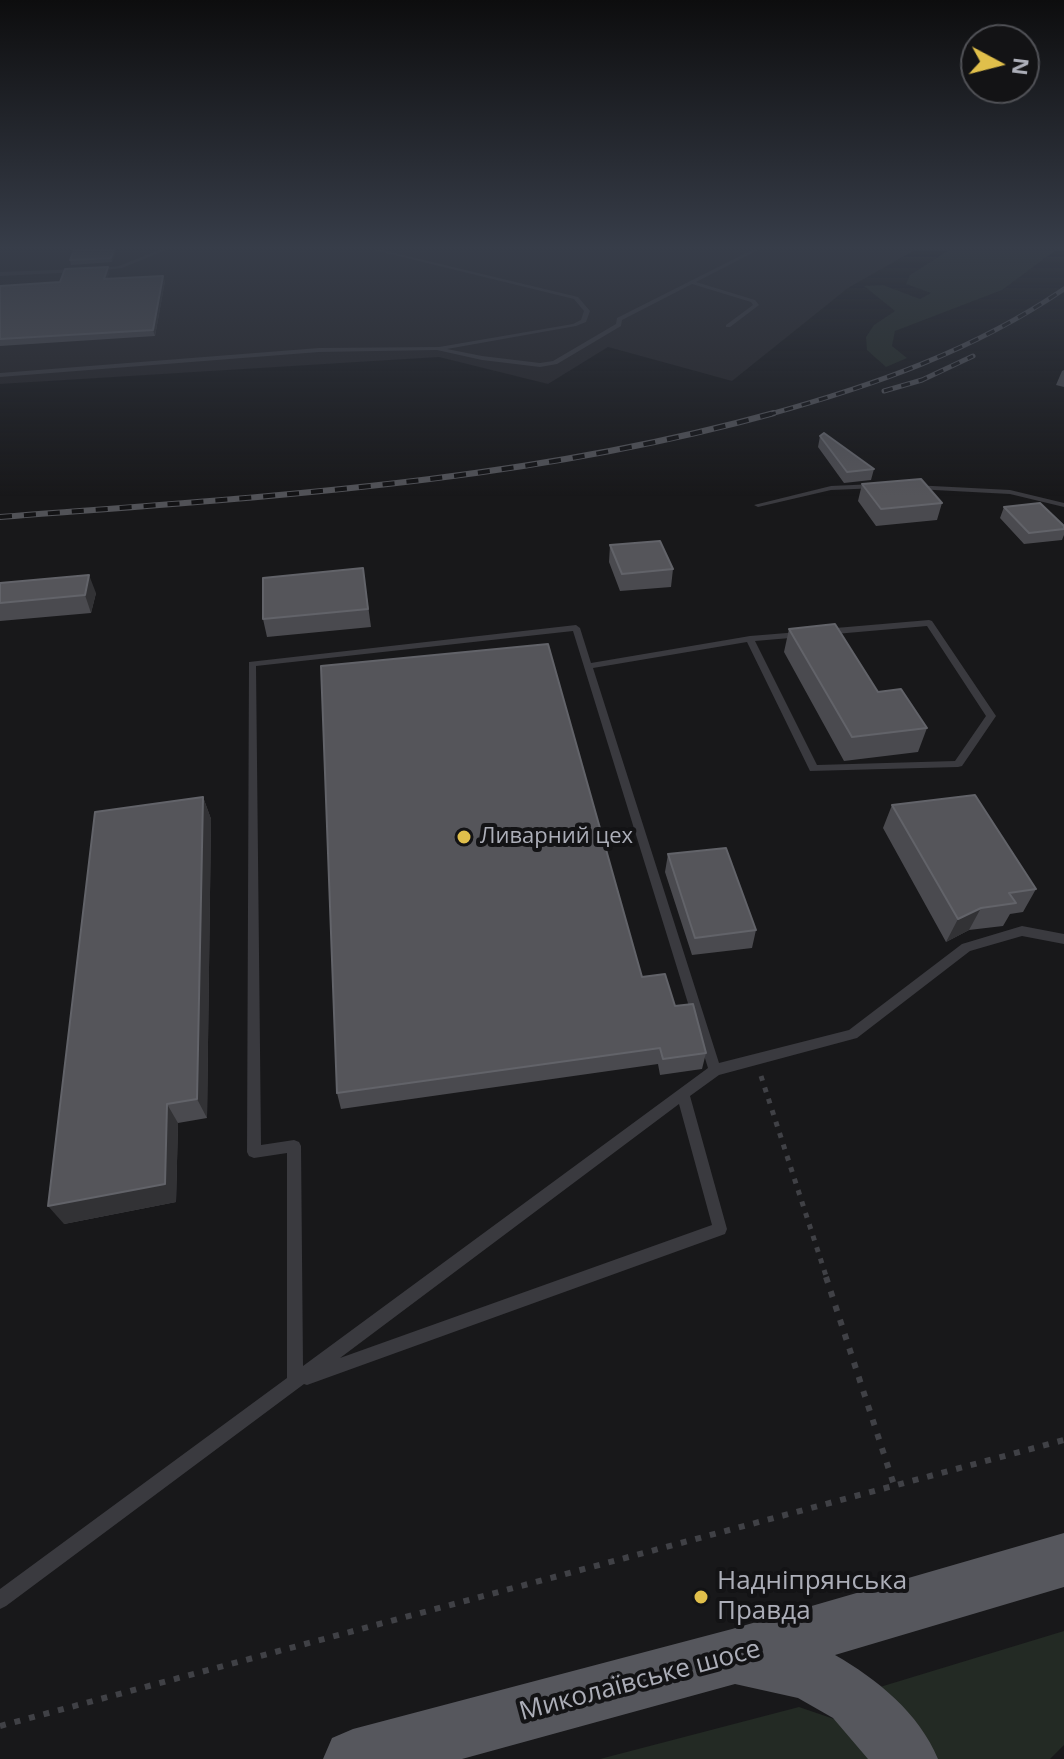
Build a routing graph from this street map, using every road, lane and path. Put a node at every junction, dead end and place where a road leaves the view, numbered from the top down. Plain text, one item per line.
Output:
1 (532, 332) edge
2 (609, 332) edge
3 (437, 348) junction
4 (0, 375) edge
5 (889, 486) edge
6 (904, 487) edge
7 (758, 505) dead end
8 (1064, 505) edge
9 (750, 639) junction
10 (588, 666) junction
11 (1064, 939) edge
12 (755, 1060) junction
13 (715, 1070) junction
14 (683, 1094) junction
15 (295, 1382) junction
16 (1064, 1440) edge
17 (894, 1485) junction
18 (1064, 1560) edge
19 (0, 1600) edge
20 (732, 1657) junction
21 (0, 1726) edge
22 (407, 1752) edge
23 (353, 1759) edge
24 (908, 1759) edge

1 - 3 lane
2 - 3 lane
3 - 4 lane
5 - 7 lane
6 - 8 lane
9 - 9 lane
9 - 10 lane
10 - 13 lane
10 - 15 lane
11 - 12 lane
12 - 13 lane
12 - 17 path
13 - 14 lane
14 - 15 lane
14 - 15 lane
15 - 19 lane
16 - 17 path
17 - 21 path
18 - 20 main road, Миколаївське шосе
20 - 22 main road, Миколаївське шосе
20 - 24 main road
22 - 23 main road, Миколаївське шосе

